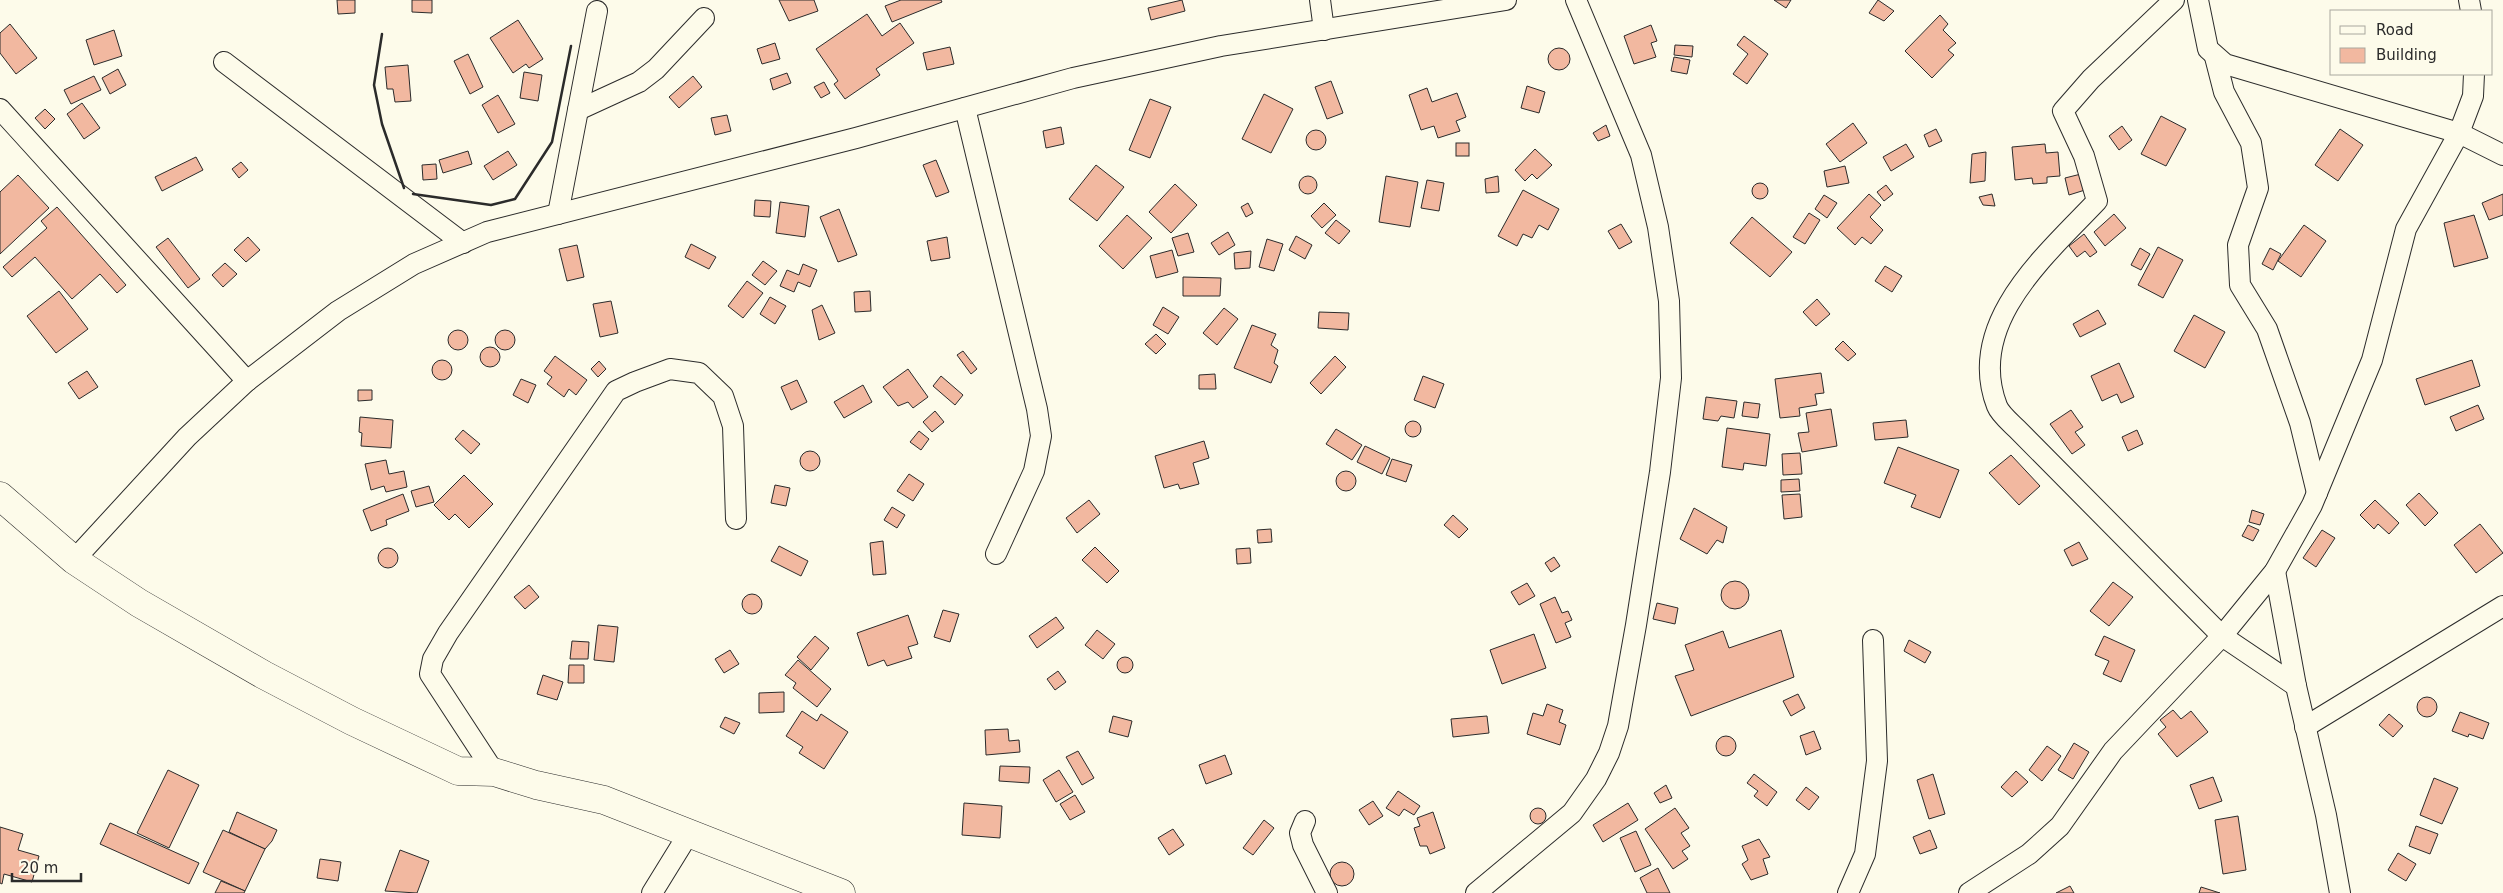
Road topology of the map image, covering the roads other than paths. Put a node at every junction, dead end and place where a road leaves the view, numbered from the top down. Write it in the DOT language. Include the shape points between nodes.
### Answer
graph roads {
  1 [pos="1320,0"];
  2 [pos="1506,0"];
  3 [pos="1576,0"];
  4 [pos="2174,0"];
  5 [pos="2198,0"];
  6 [pos="597,10"];
  7 [pos="704,18"];
  8 [pos="1324,30"];
  9 [pos="2215,57"];
  10 [pos="224,62"];
  11 [pos="2474,75"];
  12 [pos="965,108"];
  13 [pos="0,109"];
  14 [pos="578,110"];
  15 [pos="2459,133"];
  16 [pos="2503,155"];
  17 [pos="558,214"];
  18 [pos="463,243"];
  19 [pos="246,381"];
  20 [pos="2317,493"];
  21 [pos="0,496"];
  22 [pos="736,519"];
  23 [pos="996,554"];
  24 [pos="74,560"];
  25 [pos="2274,571"];
  26 [pos="2503,606"];
  27 [pos="2222,636"];
  28 [pos="1873,640"];
  29 [pos="2296,686"];
  30 [pos="2305,727"];
  31 [pos="494,772"];
  32 [pos="1305,821"];
  33 [pos="689,833"];
  34 [pos="652,893"];
  35 [pos="841,893"];
  36 [pos="1327,893"];
  37 [pos="1476,893"];
  38 [pos="1848,893"];
  39 [pos="1969,893"];
  40 [pos="2340,893"];
  1 -- 8 [label="street"];
  2 -- 8 [label="street"];
  3 -- 37 [label="street" via="1641,155 1658,227 1669,301 1671,378 1636,626 1618,726 1609,753 1572,813"];
  4 -- 27 [label="street" via="2091,79 2063,112 2084,156 2097,201 2012,295 1994,335 1988,367 1997,408"];
  5 -- 9 [label="street" via="2204,38"];
  6 -- 14 [label="street"];
  7 -- 14 [label="street" via="656,69 639,82"];
  8 -- 12 [label="street" via="1221,46 1073,78"];
  9 -- 15 [label="street" via="2225,64"];
  9 -- 20 [label="street" via="2224,92 2251,143 2258,188 2238,245 2240,286 2267,329 2300,423"];
  10 -- 18 [label="street"];
  11 -- 15 [label="street" via="2473,96"];
  12 -- 17 [label="street"];
  12 -- 23 [label="street" via="1041,436 1034,471"];
  13 -- 19 [label="street"];
  14 -- 17 [label="street"];
  15 -- 16 [label="street"];
  15 -- 20 [label="street" via="2406,229 2372,360"];
  17 -- 18 [label="street" via="487,232"];
  18 -- 19 [label="street" via="414,264 338,311"];
  19 -- 24 [label="street" via="187,437"];
  20 -- 25 [label="street"];
  21 -- 24 [label="main road"];
  22 -- 31 [label="street" via="734,426 723,396 699,373 670,370 616,392 433,659 430,674"];
  24 -- 31 [label="main road" via="193,636 352,721 458,771"];
  25 -- 27 [label="street"];
  25 -- 29 [label="street"];
  26 -- 30 [label="street"];
  27 -- 29 [label="street"];
  27 -- 39 [label="street" via="2113,751 2060,826 2029,854"];
  28 -- 38 [label="street" via="1876,761 1865,854"];
  29 -- 30 [label="street"];
  30 -- 40 [label="street"];
  31 -- 33 [label="main road" via="604,800"];
  32 -- 36 [label="street" via="1300,833 1303,845"];
  33 -- 34 [label="street"];
  33 -- 35 [label="main road"];
}
